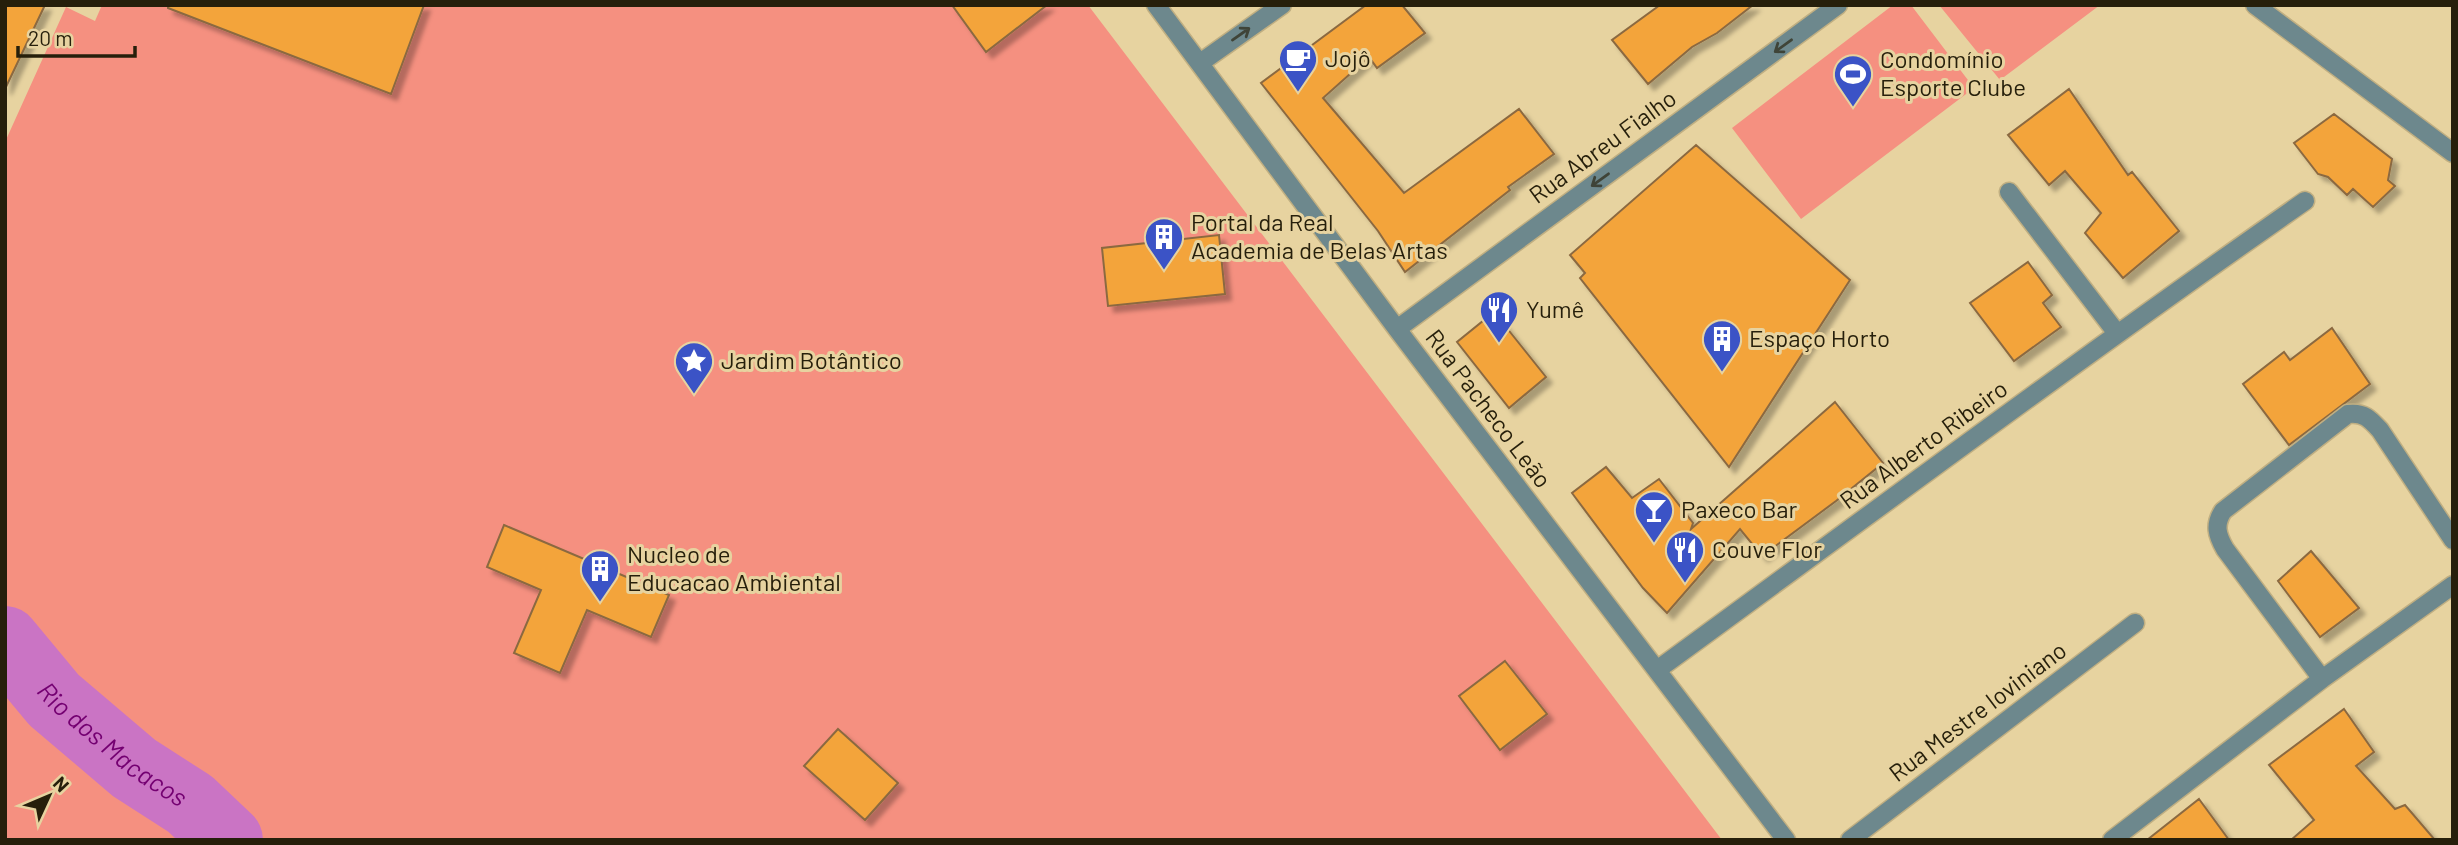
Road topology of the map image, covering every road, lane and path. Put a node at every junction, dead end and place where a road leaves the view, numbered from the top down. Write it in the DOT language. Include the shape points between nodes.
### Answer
graph roads {
  1 [pos="1156,5"];
  2 [pos="1282,5"];
  3 [pos="1838,5"];
  4 [pos="2255,5"];
  5 [pos="1200,63"];
  6 [pos="2453,153"];
  7 [pos="2010,192"];
  8 [pos="2305,201"];
  9 [pos="1397,329"];
  10 [pos="2116,332"];
  11 [pos="2453,540"];
  12 [pos="2453,584"];
  13 [pos="2135,623"];
  14 [pos="1657,670"];
  15 [pos="2322,679"];
  16 [pos="1786,840"];
  17 [pos="1850,840"];
  18 [pos="2112,840"];
  1 -- 5 [label="street, Rua Pacheco Leão"];
  5 -- 2 [label="street, one-way"];
  3 -- 9 [label="street, Rua Abreu Fialho, one-way"];
  4 -- 6 [label="street"];
  5 -- 9 [label="street, Rua Pacheco Leão"];
  7 -- 10 [label="street"];
  8 -- 10 [label="street, Rua Alberto Ribeiro"];
  9 -- 14 [label="street, Rua Pacheco Leão"];
  10 -- 14 [label="street, Rua Alberto Ribeiro"];
  11 -- 15 [label="street" via="2380,430 2358,413 2348,414 2224,511 2217,535 2225,549"];
  12 -- 15 [label="street"];
  13 -- 17 [label="street, Rua Mestre Ioviniano"];
  14 -- 16 [label="street, Rua Pacheco Leão"];
  15 -- 18 [label="street"];
}
